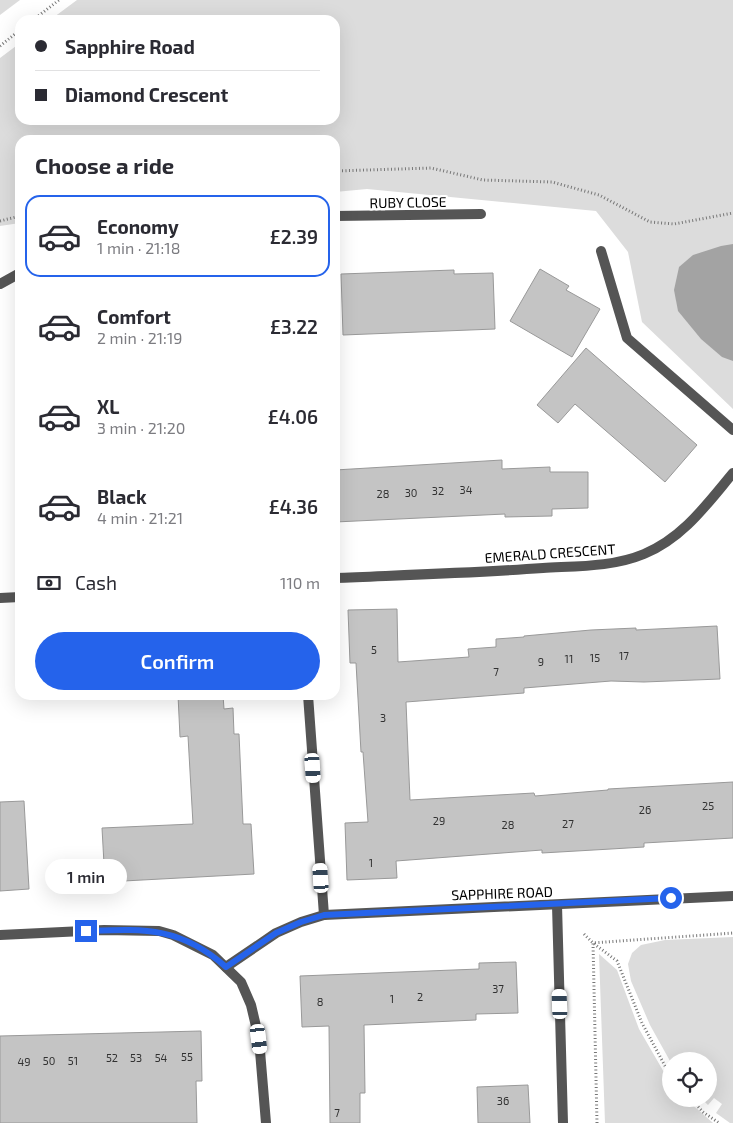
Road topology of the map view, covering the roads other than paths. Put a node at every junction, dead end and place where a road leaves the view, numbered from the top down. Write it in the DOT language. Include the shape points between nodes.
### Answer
graph roads {
  1 [pos="481,214"];
  2 [pos="340,216"];
  3 [pos="601,251"];
  4 [pos="15,276"];
  5 [pos="0,284"];
  6 [pos="733,430"];
  7 [pos="733,473"];
  8 [pos="340,578"];
  9 [pos="15,596"];
  10 [pos="0,598"];
  11 [pos="308,700"];
  12 [pos="733,896"];
  13 [pos="557,905"];
  14 [pos="324,915"];
  15 [pos="0,934"];
  16 [pos="226,967"];
  17 [pos="266,1123"];
  18 [pos="563,1123"];
  1 -- 2 [label="street, RUBY CLOSE"];
  3 -- 6 [label="street" via="627,338"];
  4 -- 5 [label="street"];
  7 -- 8 [label="street, EMERALD CRESCENT" via="695,518 673,538 645,554 615,563"];
  9 -- 10 [label="street"];
  11 -- 14 [label="street"];
  12 -- 13 [label="street, SAPPHIRE ROAD"];
  13 -- 14 [label="street, SAPPHIRE ROAD"];
  13 -- 18 [label="street"];
  14 -- 16 [label="street, SAPPHIRE ROAD" via="276,933"];
  15 -- 16 [label="street" via="159,931 203,949"];
  16 -- 17 [label="street" via="240,982 256,1022"];
}
